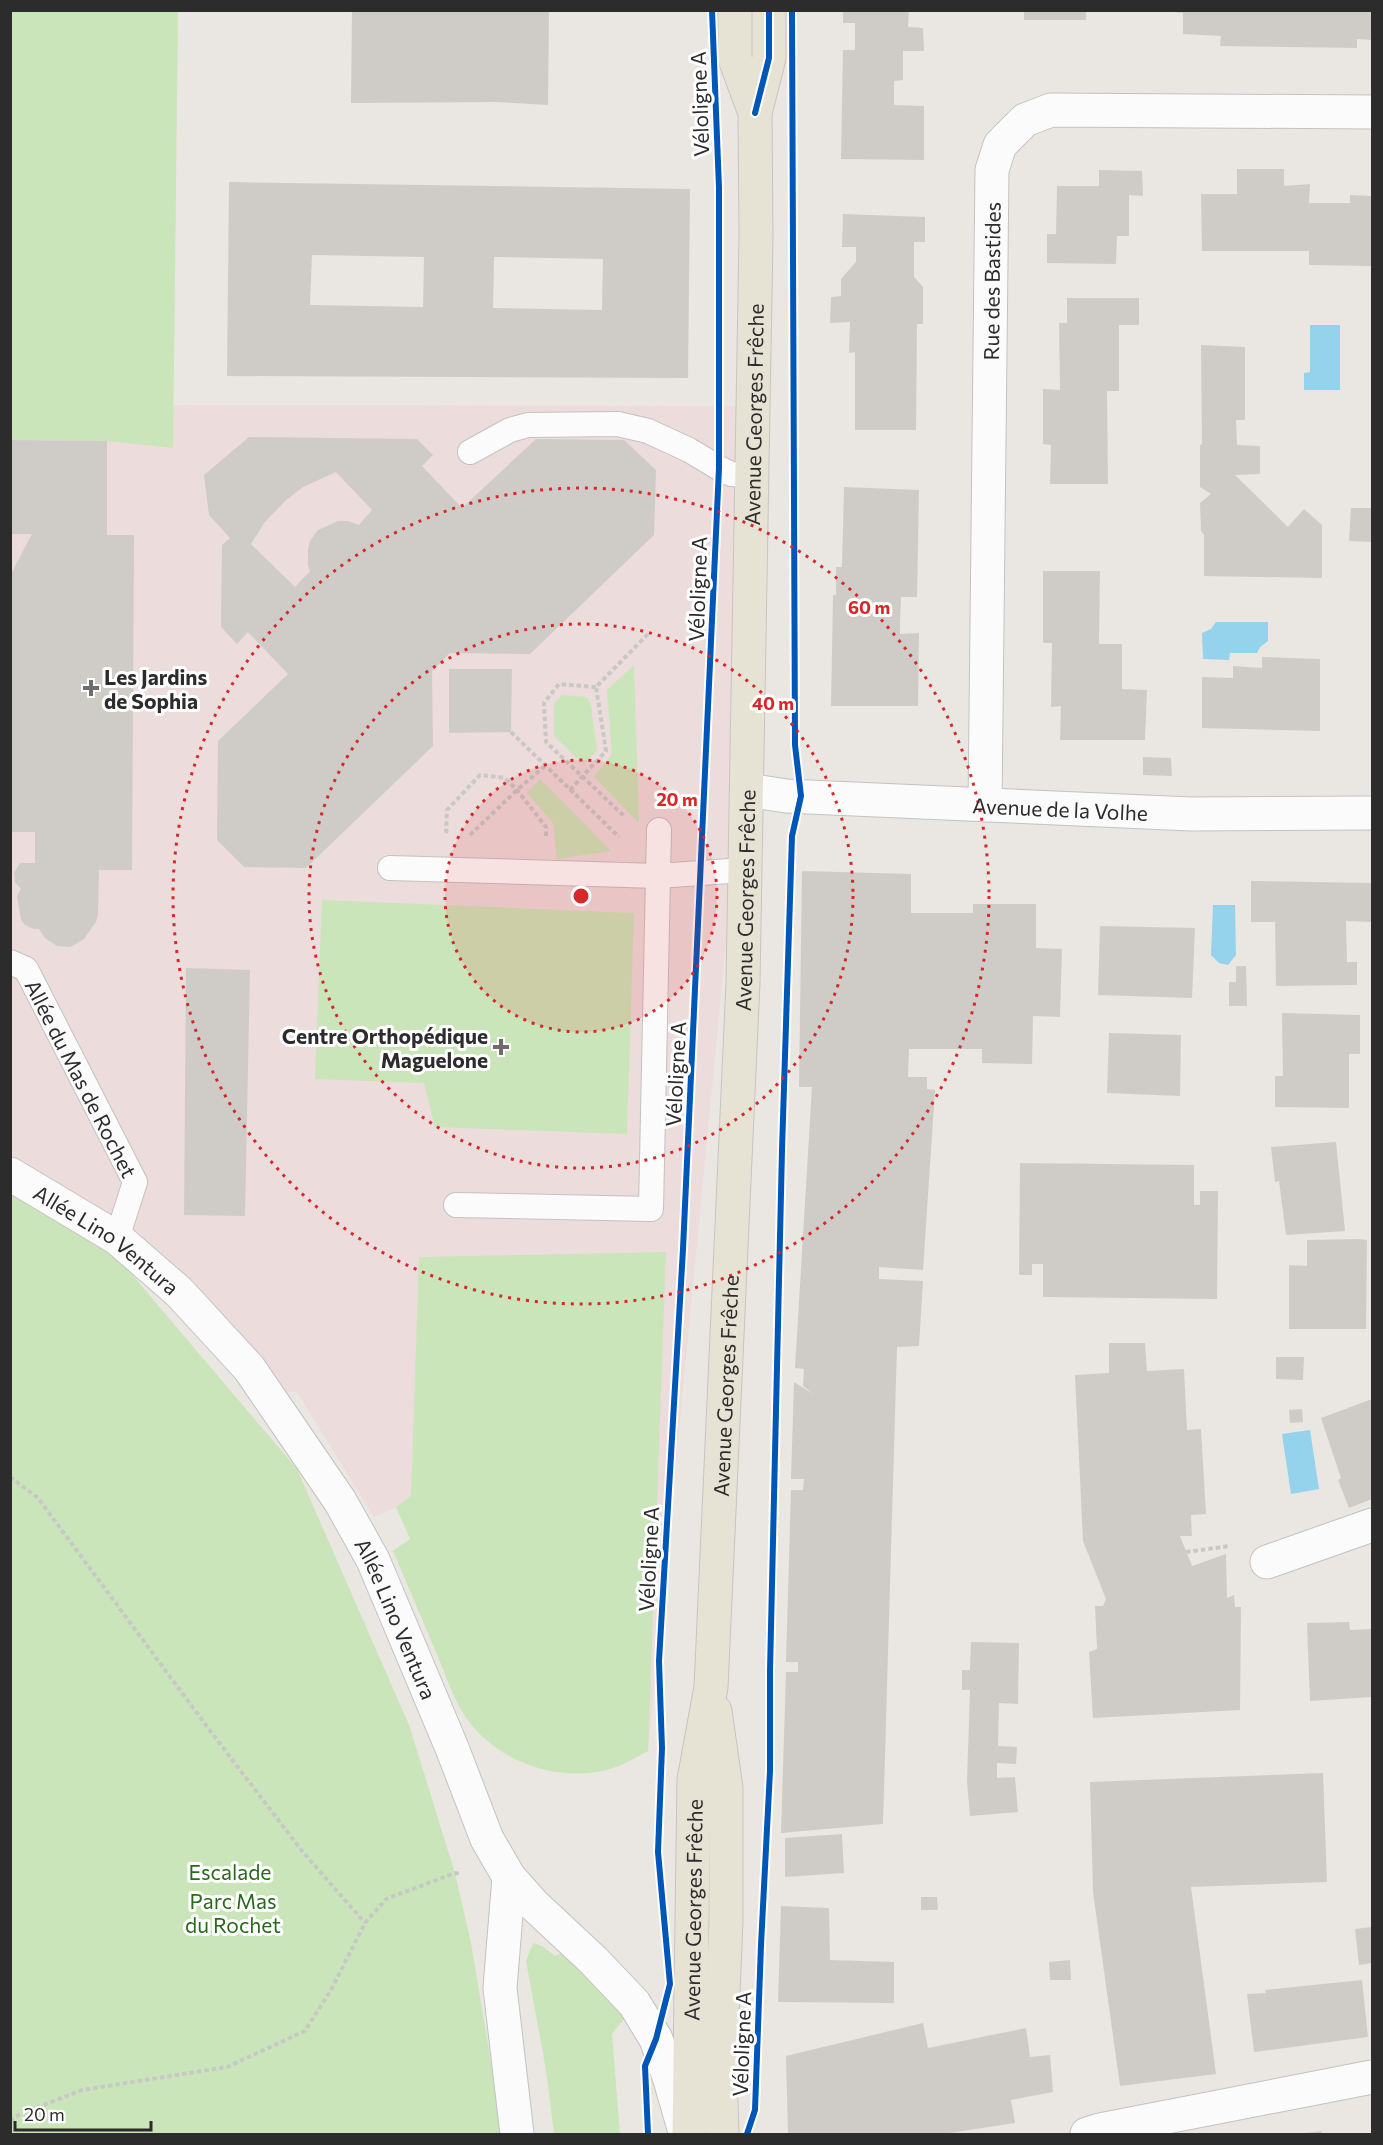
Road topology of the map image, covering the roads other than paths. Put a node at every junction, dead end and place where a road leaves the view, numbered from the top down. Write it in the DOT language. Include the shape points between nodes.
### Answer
graph roads {
  1 [pos="735,10"];
  2 [pos="769,10"];
  3 [pos="1372,112"];
  4 [pos="755,113"];
  5 [pos="471,452"];
  6 [pos="751,476"];
  7 [pos="747,790"];
  8 [pos="985,805"];
  9 [pos="1372,813"];
  10 [pos="659,830"];
  11 [pos="390,868"];
  12 [pos="744,870"];
  13 [pos="658,876"];
  14 [pos="10,962"];
  15 [pos="10,1174"];
  16 [pos="456,1205"];
  17 [pos="117,1238"];
  18 [pos="1372,1525"];
  19 [pos="1267,1562"];
  20 [pos="711,1687"];
  21 [pos="509,1877"];
  22 [pos="1372,2077"];
  23 [pos="518,2134"];
  24 [pos="687,2134"];
  25 [pos="722,2134"];
  26 [pos="1088,2134"];
  1 -- 4 [label="main road, Avenue Georges Frêche" via="735,59"];
  2 -- 4 [label="main road, Avenue Georges Frêche" via="769,58"];
  3 -- 8 [label="street, Rue des Bastides" via="1051,110 1025,120 1000,145 992,170"];
  4 -- 6 [label="main road, Avenue Georges Frêche"];
  5 -- 6 [label="lane" via="510,430 528,425 618,424 648,431 731,474"];
  6 -- 7 [label="main road, Avenue Georges Frêche"];
  7 -- 8 [label="street, Avenue de la Volhe" via="786,796"];
  7 -- 12 [label="main road, Avenue Georges Frêche"];
  8 -- 9 [label="street, Avenue de la Volhe" via="1191,814"];
  10 -- 13 [label="lane"];
  11 -- 13 [label="lane"];
  12 -- 13 [label="lane"];
  12 -- 20 [label="main road, Avenue Georges Frêche" via="743,983"];
  13 -- 16 [label="lane" via="651,1209"];
  14 -- 17 [label="lane, Allée du Mas de Rochet" via="26,969 135,1182"];
  15 -- 17 [label="street, Allée Lino Ventura"];
  17 -- 21 [label="street, Allée Lino Ventura" via="179,1292 249,1368 340,1501 373,1560 487,1839"];
  18 -- 19 [label="street"];
  20 -- 24 [label="main road, Avenue Georges Frêche" via="694,1780"];
  20 -- 25 [label="main road, Avenue Georges Frêche" via="726,1788"];
  21 -- 23 [label="street" via="500,1988"];
  21 -- 24 [label="street, Allée Lino Ventura" via="633,2003 656,2039"];
  22 -- 26 [label="street"];
}
